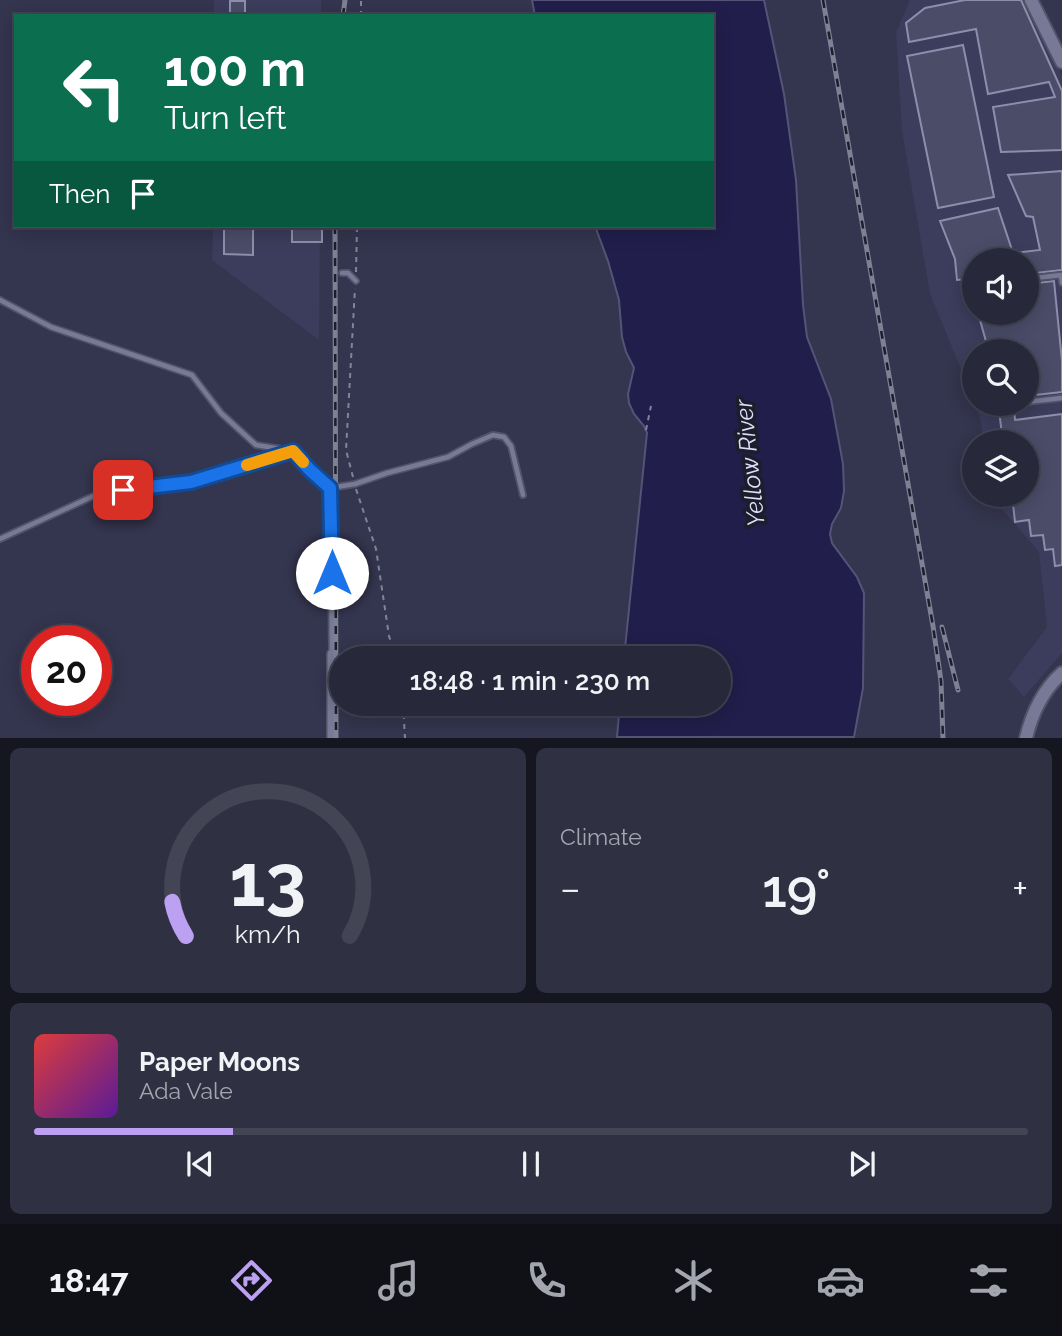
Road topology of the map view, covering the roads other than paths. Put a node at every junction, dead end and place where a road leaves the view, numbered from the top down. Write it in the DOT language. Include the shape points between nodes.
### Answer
graph roads {
  1 [pos="1031,0"];
  2 [pos="1062,62"];
  3 [pos="342,273"];
  4 [pos="1039,278"];
  5 [pos="356,281"];
  6 [pos="1062,283"];
  7 [pos="0,300"];
  8 [pos="1062,398"];
  9 [pos="1039,401"];
  10 [pos="293,451"];
  11 [pos="330,488"];
  12 [pos="523,495"];
  13 [pos="0,539"];
  14 [pos="332,646"];
  15 [pos="1062,673"];
  16 [pos="332,716"];
  17 [pos="332,737"];
  18 [pos="1026,737"];
  1 -- 2 [label="main road"];
  3 -- 5 [label="lane"];
  4 -- 6 [label="lane" via="1061,275"];
  7 -- 10 [label="lane" via="51,327 192,375 221,413 256,445"];
  8 -- 9 [label="lane"];
  10 -- 11 [label="lane"];
  10 -- 13 [label="lane" via="191,482 100,493"];
  11 -- 12 [label="lane" via="448,457 493,435 504,437 511,446"];
  11 -- 14 [label="lane"];
  15 -- 18 [label="main road" via="1051,682 1031,717"];
  16 -- 17 [label="street"];
}
